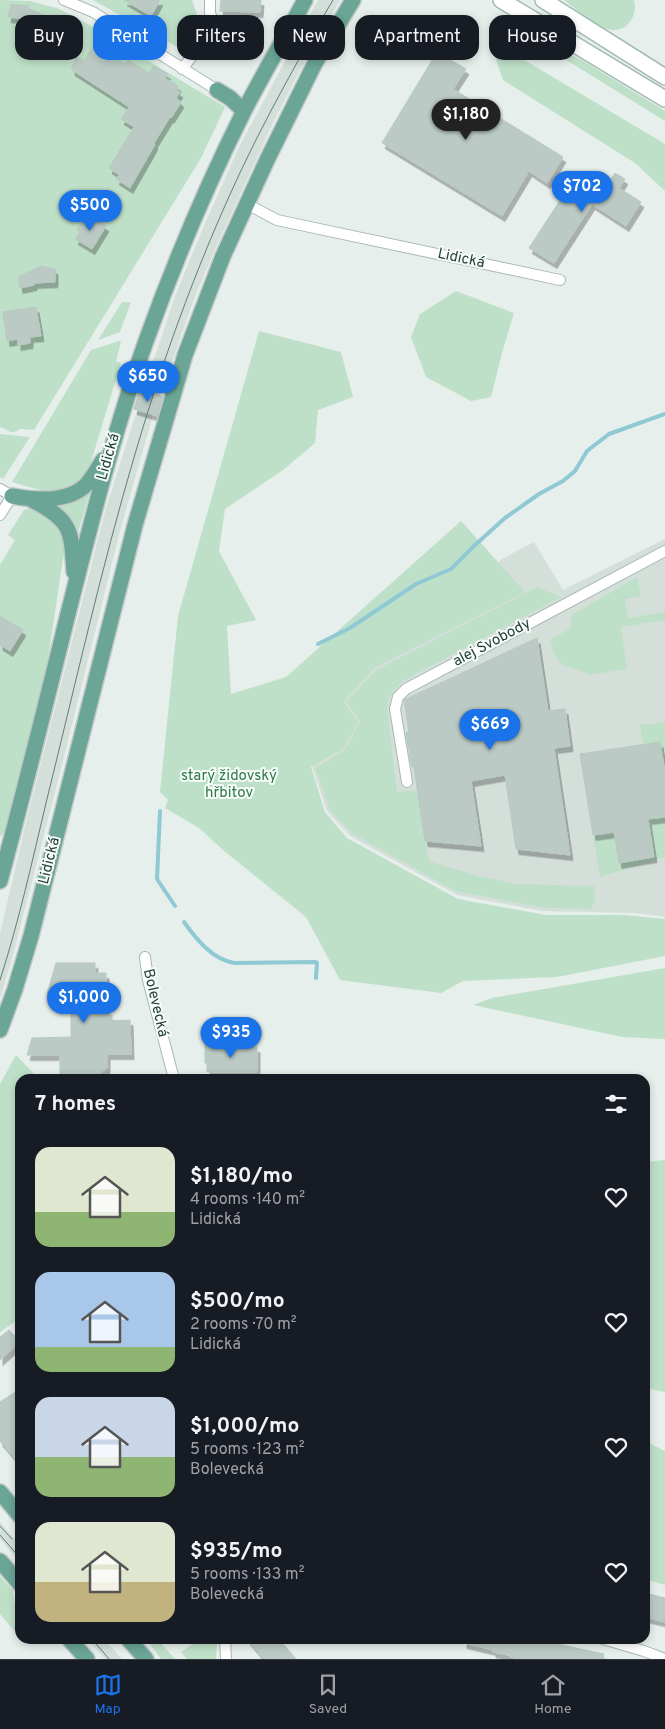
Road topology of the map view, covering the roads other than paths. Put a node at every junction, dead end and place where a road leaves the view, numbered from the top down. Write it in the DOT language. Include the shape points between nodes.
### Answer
graph roads {
  1 [pos="64,0"];
  2 [pos="210,0"];
  3 [pos="305,0"];
  4 [pos="353,0"];
  5 [pos="501,0"];
  6 [pos="543,0"];
  7 [pos="622,51"];
  8 [pos="612,67"];
  9 [pos="182,69"];
  10 [pos="665,77"];
  11 [pos="217,90"];
  12 [pos="665,99"];
  13 [pos="244,111"];
  14 [pos="247,204"];
  15 [pos="560,280"];
  16 [pos="112,444"];
  17 [pos="6,492"];
  18 [pos="30,499"];
  19 [pos="0,516"];
  20 [pos="665,551"];
  21 [pos="75,586"];
  22 [pos="406,782"];
  23 [pos="0,881"];
  24 [pos="146,957"];
  25 [pos="0,1030"];
  26 [pos="173,1074"];
  27 [pos="0,1492"];
  28 [pos="15,1510"];
  29 [pos="0,1561"];
  30 [pos="15,1578"];
  31 [pos="74,1644"];
  32 [pos="132,1644"];
  33 [pos="226,1644"];
  34 [pos="621,1644"];
  35 [pos="87,1659"];
  36 [pos="146,1659"];
  37 [pos="226,1659"];
  38 [pos="665,1659"];
  1 -- 9 [label="street" via="93,12"];
  2 -- 9 [label="street" via="215,27"];
  3 -- 13 [label="main road, Lidická"];
  4 -- 14 [label="main road, Lidická" via="315,63"];
  5 -- 8 [label="street"];
  6 -- 7 [label="street"];
  7 -- 8 [label="street"];
  7 -- 10 [label="street"];
  8 -- 12 [label="street"];
  9 -- 11 [label="street"];
  11 -- 13 [label="main road"];
  13 -- 16 [label="main road, Lidická" via="164,293"];
  14 -- 15 [label="street, Lidická" via="277,220"];
  14 -- 25 [label="main road, Lidická" via="203,305 153,458 33,930"];
  16 -- 18 [label="main road" via="93,477 77,492"];
  16 -- 21 [label="main road, Lidická"];
  17 -- 18 [label="main road"];
  17 -- 19 [label="street"];
  18 -- 21 [label="main road" via="52,510 70,532"];
  20 -- 22 [label="street, alej Svobody" via="406,688 398,697 395,709"];
  21 -- 23 [label="main road, Lidická"];
  24 -- 26 [label="street, Bolevecká" via="148,980"];
  27 -- 28 [label="main road"];
  29 -- 30 [label="main road"];
  31 -- 35 [label="main road"];
  32 -- 36 [label="main road"];
  33 -- 37 [label="street"];
  34 -- 38 [label="street"];
}
